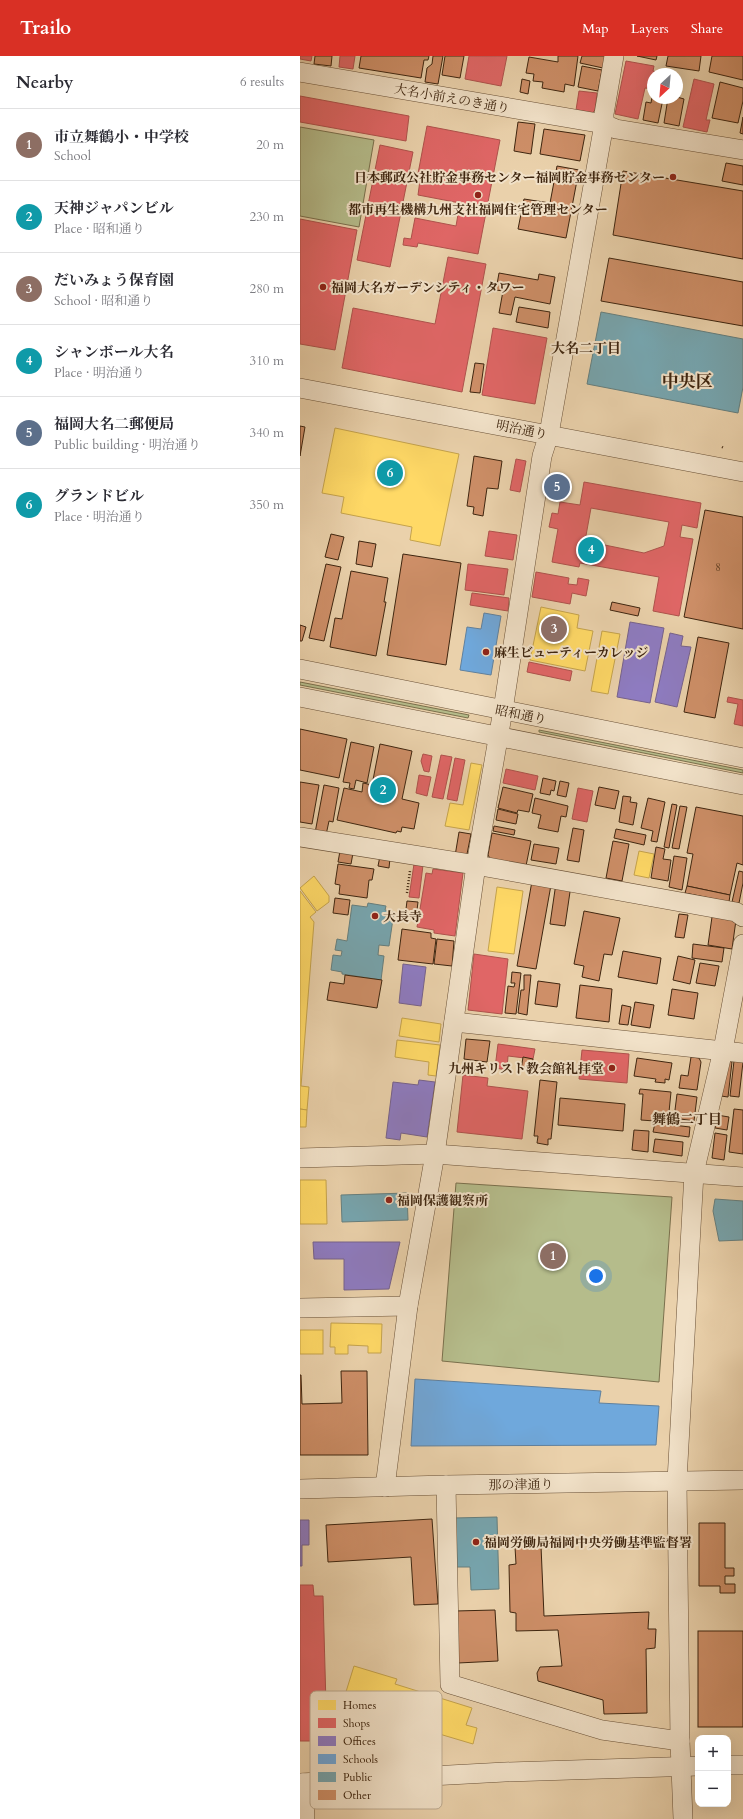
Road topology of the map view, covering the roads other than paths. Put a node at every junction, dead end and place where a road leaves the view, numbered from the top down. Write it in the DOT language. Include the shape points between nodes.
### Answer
graph roads {
  1 [pos="614,56"];
  2 [pos="300,72"];
  3 [pos="604,124"];
  4 [pos="743,150"];
  5 [pos="300,388"];
  6 [pos="550,434"];
  7 [pos="743,472"];
  8 [pos="300,669"];
  9 [pos="300,697"];
  10 [pos="504,710"];
  11 [pos="499,736"];
  12 [pos="743,758"];
  13 [pos="743,785"];
  14 [pos="300,837"];
  15 [pos="476,865"];
  16 [pos="743,917"];
  17 [pos="743,944"];
  18 [pos="454,1022"];
  19 [pos="723,1050"];
  20 [pos="743,1053"];
  21 [pos="435,1154"];
  22 [pos="300,1158"];
  23 [pos="694,1173"];
  24 [pos="743,1177"];
  25 [pos="408,1306"];
  26 [pos="300,1308"];
  27 [pos="743,1480"];
  28 [pos="677,1482"];
  29 [pos="446,1485"];
  30 [pos="385,1487"];
  31 [pos="300,1489"];
  32 [pos="680,1741"];
  33 [pos="731,1765"];
  34 [pos="743,1765"];
  35 [pos="690,1766"];
  36 [pos="442,1775"];
  37 [pos="301,1783"];
  38 [pos="305,1819"];
  39 [pos="683,1819"];
  1 -- 3 [label="street"];
  2 -- 3 [label="street, 大名小前えのき通り"];
  3 -- 4 [label="street, 大名小前えのき通り" via="616,129"];
  3 -- 6 [label="street"];
  5 -- 6 [label="street, 明治通り"];
  6 -- 7 [label="street, 明治通り"];
  6 -- 10 [label="street" via="542,456"];
  8 -- 10 [label="street, 昭和通り"];
  9 -- 11 [label="street, 昭和通り"];
  10 -- 11 [label="street"];
  10 -- 12 [label="street, 昭和通り"];
  11 -- 13 [label="street, 昭和通り"];
  11 -- 15 [label="street"];
  14 -- 15 [label="street"];
  15 -- 16 [label="street" via="736,912"];
  15 -- 18 [label="street"];
  17 -- 19 [label="street"];
  18 -- 19 [label="street"];
  18 -- 21 [label="street"];
  19 -- 20 [label="street"];
  19 -- 23 [label="street"];
  21 -- 22 [label="street"];
  21 -- 23 [label="street"];
  21 -- 25 [label="street"];
  23 -- 24 [label="street"];
  23 -- 28 [label="street"];
  25 -- 26 [label="street"];
  25 -- 30 [label="street"];
  27 -- 28 [label="street, 那の津通り"];
  28 -- 29 [label="street, 那の津通り"];
  28 -- 32 [label="street"];
  29 -- 30 [label="street, 那の津通り"];
  29 -- 32 [label="street" via="450,1684 602,1730"];
  30 -- 31 [label="street, 那の津通り"];
  32 -- 35 [label="street"];
  33 -- 34 [label="street"];
  35 -- 36 [label="street"];
  35 -- 39 [label="street"];
  37 -- 38 [label="street"];
}
